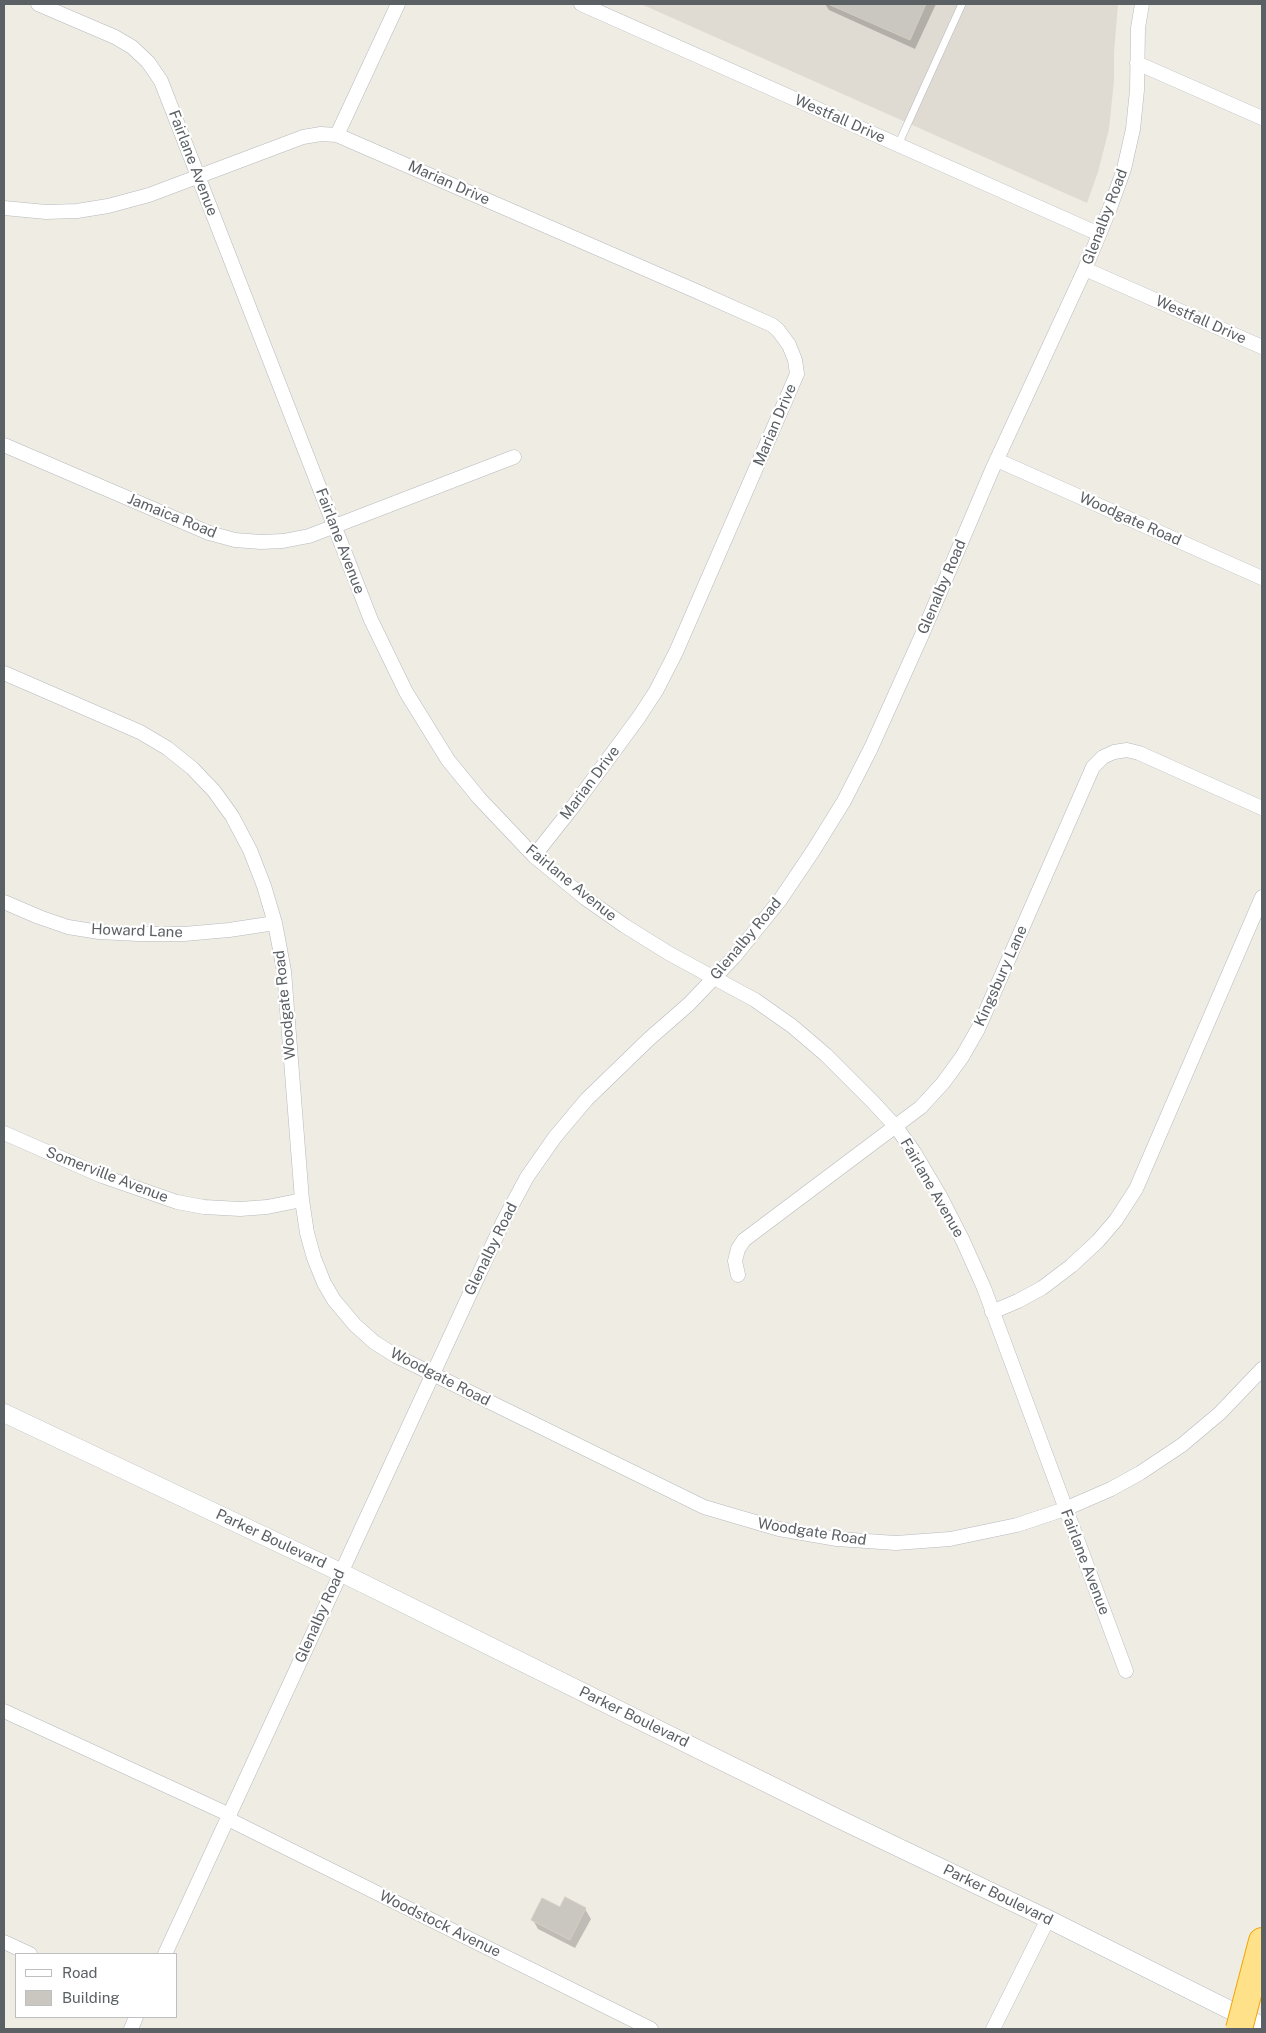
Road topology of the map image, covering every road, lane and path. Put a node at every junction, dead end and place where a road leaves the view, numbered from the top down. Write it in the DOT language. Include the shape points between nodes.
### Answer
graph roads {
  1 [pos="38,4"];
  2 [pos="398,4"];
  3 [pos="581,4"];
  4 [pos="962,4"];
  5 [pos="1142,4"];
  6 [pos="1137,63"];
  7 [pos="1262,118"];
  8 [pos="338,135"];
  9 [pos="898,145"];
  10 [pos="197,176"];
  11 [pos="4,208"];
  12 [pos="1099,234"];
  13 [pos="1085,269"];
  14 [pos="1262,347"];
  15 [pos="4,445"];
  16 [pos="514,457"];
  17 [pos="997,460"];
  18 [pos="334,526"];
  19 [pos="1262,578"];
  20 [pos="4,673"];
  21 [pos="1262,808"];
  22 [pos="534,856"];
  23 [pos="1262,897"];
  24 [pos="4,902"];
  25 [pos="275,923"];
  26 [pos="716,978"];
  27 [pos="896,1127"];
  28 [pos="4,1133"];
  29 [pos="302,1200"];
  30 [pos="738,1275"];
  31 [pos="992,1312"];
  32 [pos="1262,1368"];
  33 [pos="432,1374"];
  34 [pos="4,1413"];
  35 [pos="1065,1509"];
  36 [pos="340,1572"];
  37 [pos="1126,1671"];
  38 [pos="4,1711"];
  39 [pos="229,1817"];
  40 [pos="1048,1919"];
  41 [pos="4,1942"];
  42 [pos="1259,1952"];
  43 [pos="28,1953"];
  44 [pos="165,1953"];
  45 [pos="1262,2026"];
  46 [pos="651,2029"];
  47 [pos="993,2029"];
  48 [pos="1238,2029"];
  1 -- 10 [label="street, Fairlane Avenue" via="115,37 148,62 161,81"];
  2 -- 8 [label="street"];
  3 -- 9 [label="street, Westfall Drive"];
  4 -- 9 [label="lane"];
  5 -- 6 [label="street, Glenalby Road"];
  6 -- 7 [label="street"];
  6 -- 12 [label="street, Glenalby Road" via="1137,90 1128,153"];
  8 -- 10 [label="street" via="303,137"];
  8 -- 22 [label="street, Marian Drive" via="772,325 789,345 795,360 797,374 792,389 668,668 639,717"];
  9 -- 12 [label="street, Westfall Drive"];
  10 -- 11 [label="street" via="149,195 108,206 46,212"];
  10 -- 18 [label="street, Fairlane Avenue"];
  12 -- 13 [label="street, Glenalby Road"];
  13 -- 14 [label="street, Westfall Drive"];
  13 -- 17 [label="street, Glenalby Road"];
  15 -- 18 [label="street, Jamaica Road" via="209,533 235,540 283,541 309,536"];
  16 -- 18 [label="street, Jamaica Road"];
  17 -- 19 [label="street, Woodgate Road"];
  17 -- 26 [label="street, Glenalby Road" via="921,637 844,801 780,900"];
  18 -- 22 [label="street, Fairlane Avenue" via="383,647 438,747 479,798"];
  20 -- 25 [label="street, Woodgate Road" via="140,732 192,768 232,816 250,850"];
  21 -- 27 [label="street, Kingsbury Lane" via="1139,753 1128,750 1103,757 1093,767 978,1029 943,1083"];
  22 -- 26 [label="street, Fairlane Avenue" via="625,926"];
  23 -- 31 [label="street" via="1136,1189 1116,1220 1071,1266 1042,1288"];
  24 -- 25 [label="street, Howard Lane" via="68,927 99,932 184,934"];
  25 -- 29 [label="street, Woodgate Road" via="284,971"];
  26 -- 27 [label="street, Fairlane Avenue" via="755,1000 826,1054"];
  26 -- 33 [label="street, Glenalby Road" via="587,1099 555,1137 527,1177 504,1220"];
  27 -- 30 [label="street, Kingsbury Lane" via="744,1240 735,1261"];
  27 -- 31 [label="street, Fairlane Avenue" via="940,1196 963,1241"];
  28 -- 29 [label="street, Somerville Avenue" via="102,1176 177,1202 240,1209"];
  29 -- 33 [label="street, Woodgate Road" via="306,1232 314,1258 334,1300 374,1342"];
  31 -- 35 [label="street, Fairlane Avenue"];
  32 -- 35 [label="street, Woodgate Road" via="1220,1413 1182,1445 1111,1489"];
  33 -- 35 [label="street, Woodgate Road" via="704,1507 779,1529 837,1539 916,1542 984,1533"];
  33 -- 36 [label="street, Glenalby Road"];
  34 -- 36 [label="street, Parker Boulevard"];
  35 -- 37 [label="street, Fairlane Avenue"];
  36 -- 39 [label="street, Glenalby Road"];
  36 -- 40 [label="street, Parker Boulevard"];
  38 -- 39 [label="street, Woodstock Avenue"];
  39 -- 44 [label="street, Glenalby Road"];
  39 -- 46 [label="street, Woodstock Avenue"];
  40 -- 45 [label="street, Parker Boulevard"];
  40 -- 47 [label="street"];
  41 -- 43 [label="street"];
  42 -- 48 [label="highway, bridge"];
}
